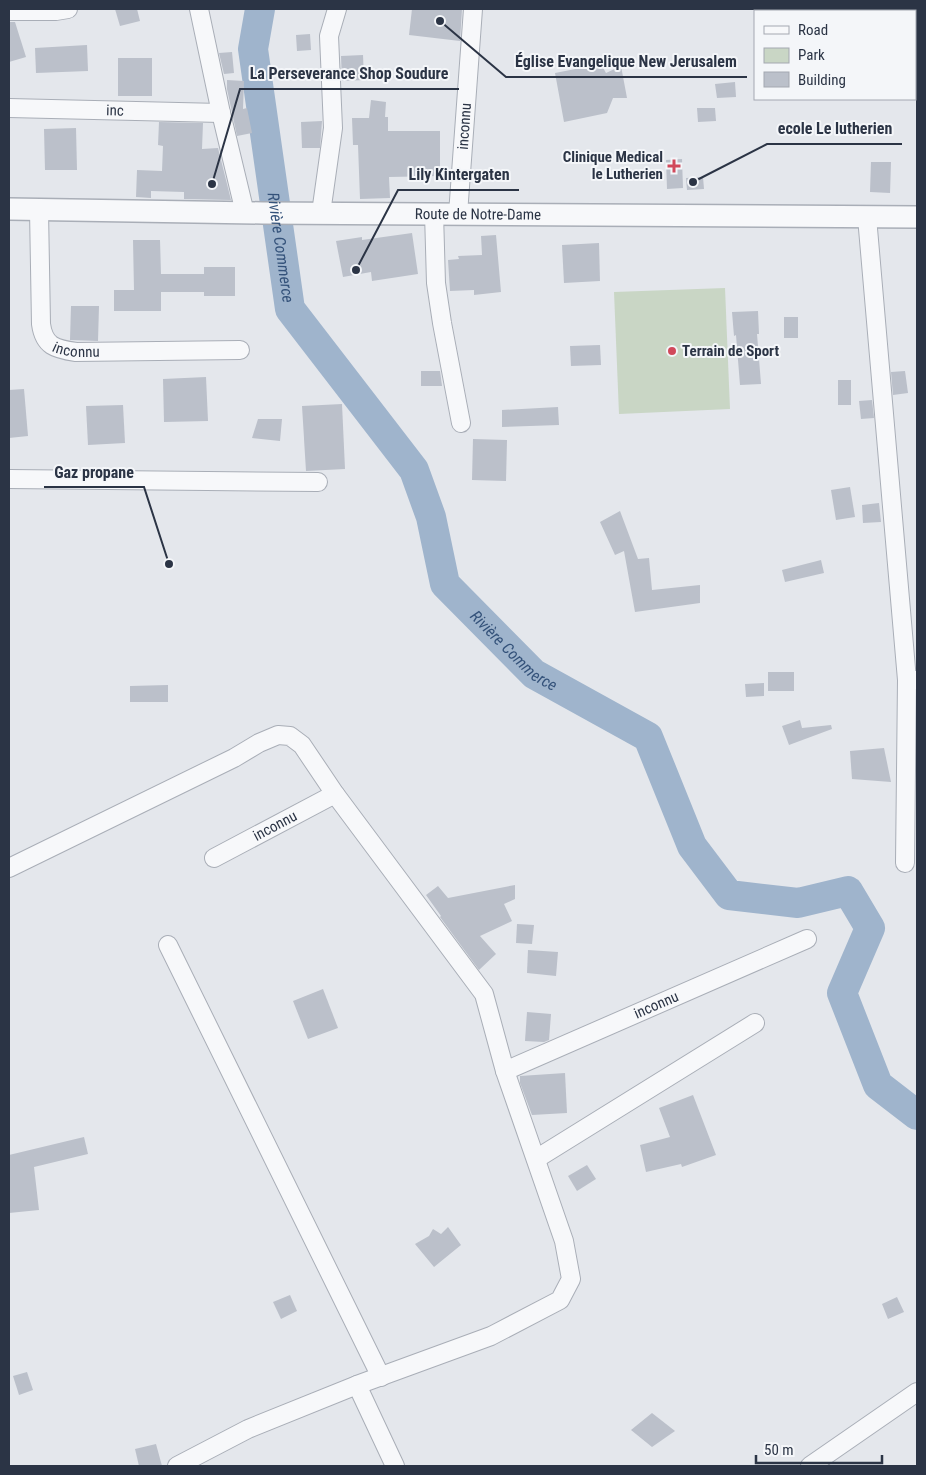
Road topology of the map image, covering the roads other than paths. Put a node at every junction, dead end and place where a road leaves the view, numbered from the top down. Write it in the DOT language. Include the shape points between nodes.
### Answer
graph roads {
  1 [pos="68,9"];
  2 [pos="199,9"];
  3 [pos="337,9"];
  4 [pos="473,9"];
  5 [pos="9,11"];
  6 [pos="9,108"];
  7 [pos="221,113"];
  8 [pos="9,209"];
  9 [pos="39,210"];
  10 [pos="254,213"];
  11 [pos="313,213"];
  12 [pos="434,213"];
  13 [pos="458,214"];
  14 [pos="867,217"];
  15 [pos="917,217"];
  16 [pos="240,350"];
  17 [pos="461,422"];
  18 [pos="9,479"];
  19 [pos="318,482"];
  20 [pos="912,680"];
  21 [pos="335,794"];
  22 [pos="214,858"];
  23 [pos="905,863"];
  24 [pos="9,868"];
  25 [pos="808,939"];
  26 [pos="168,944"];
  27 [pos="755,1023"];
  28 [pos="505,1071"];
  29 [pos="536,1159"];
  30 [pos="381,1376"];
  31 [pos="357,1385"];
  32 [pos="917,1392"];
  33 [pos="177,1466"];
  34 [pos="395,1466"];
  35 [pos="810,1466"];
  1 -- 5 [label="street"];
  2 -- 7 [label="street"];
  3 -- 11 [label="street" via="329,36 333,128"];
  4 -- 13 [label="street, inconnu"];
  6 -- 7 [label="street, inc"];
  7 -- 10 [label="street"];
  8 -- 9 [label="street, Route de Notre-Dame"];
  9 -- 10 [label="street, Route de Notre-Dame"];
  9 -- 16 [label="street, inconnu" via="41,324 43,336 49,343 76,352"];
  10 -- 11 [label="street, Route de Notre-Dame"];
  11 -- 12 [label="street, Route de Notre-Dame"];
  12 -- 13 [label="street, Route de Notre-Dame"];
  12 -- 17 [label="street" via="437,291"];
  13 -- 14 [label="street, Route de Notre-Dame"];
  14 -- 15 [label="street, Route de Notre-Dame"];
  14 -- 20 [label="street"];
  18 -- 19 [label="street"];
  20 -- 23 [label="street"];
  21 -- 22 [label="street, inconnu"];
  21 -- 24 [label="street" via="302,745 290,736 278,734"];
  21 -- 28 [label="street" via="484,994"];
  25 -- 28 [label="street, inconnu"];
  26 -- 30 [label="street"];
  27 -- 29 [label="street"];
  28 -- 29 [label="street"];
  29 -- 30 [label="street" via="564,1241 571,1279 560,1300 491,1336"];
  30 -- 31 [label="street"];
  31 -- 33 [label="street" via="248,1429"];
  31 -- 34 [label="street"];
  32 -- 35 [label="street"];
}
